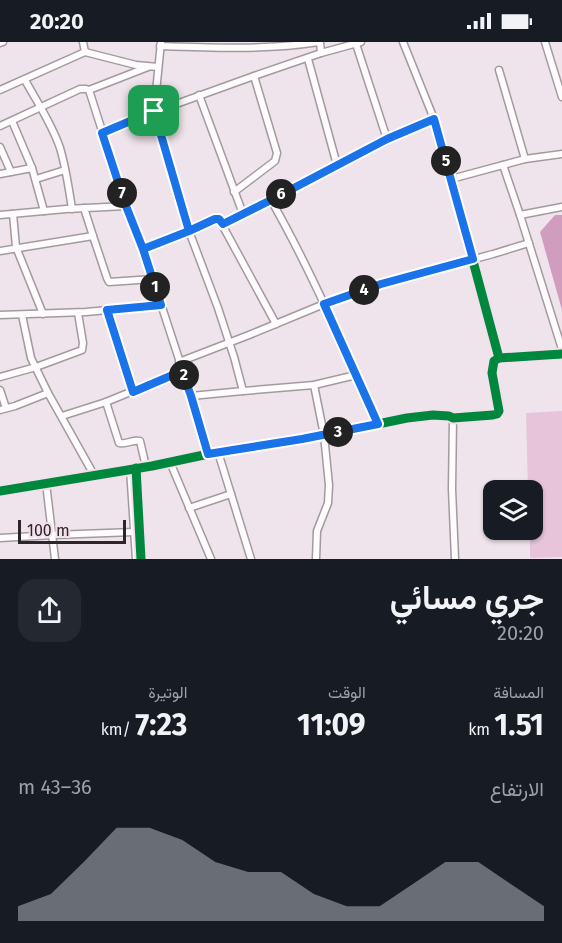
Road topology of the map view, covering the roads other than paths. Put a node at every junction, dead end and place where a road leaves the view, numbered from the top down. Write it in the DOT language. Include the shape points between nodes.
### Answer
graph roads {
  1 [pos="83,42"];
  2 [pos="320,42"];
  3 [pos="403,42"];
  4 [pos="545,42"];
  5 [pos="358,43"];
  6 [pos="160,44"];
  7 [pos="85,52"];
  8 [pos="321,54"];
  9 [pos="308,59"];
  10 [pos="148,66"];
  11 [pos="158,67"];
  12 [pos="499,70"];
  13 [pos="254,76"];
  14 [pos="25,80"];
  15 [pos="0,90"];
  16 [pos="89,90"];
  17 [pos="199,95"];
  18 [pos="562,97"];
  19 [pos="40,107"];
  20 [pos="154,111"];
  21 [pos="434,119"];
  22 [pos="12,121"];
  23 [pos="0,126"];
  24 [pos="102,133"];
  25 [pos="387,139"];
  26 [pos="0,147"];
  27 [pos="562,154"];
  28 [pos="525,159"];
  29 [pos="337,165"];
  30 [pos="503,165"];
  31 [pos="32,168"];
  32 [pos="65,171"];
  33 [pos="10,172"];
  34 [pos="0,174"];
  35 [pos="36,179"];
  36 [pos="452,179"];
  37 [pos="234,192"];
  38 [pos="271,200"];
  39 [pos="126,206"];
  40 [pos="562,207"];
  41 [pos="84,208"];
  42 [pos="72,209"];
  43 [pos="44,211"];
  44 [pos="12,214"];
  45 [pos="243,214"];
  46 [pos="0,215"];
  47 [pos="520,215"];
  48 [pos="223,224"];
  49 [pos="189,231"];
  50 [pos="93,236"];
  51 [pos="529,243"];
  52 [pos="16,248"];
  53 [pos="143,249"];
  54 [pos="0,251"];
  55 [pos="473,259"];
  56 [pos="153,279"];
  57 [pos="324,304"];
  58 [pos="161,305"];
  59 [pos="107,310"];
  60 [pos="78,313"];
  61 [pos="43,314"];
  62 [pos="0,315"];
  63 [pos="22,315"];
  64 [pos="276,324"];
  65 [pos="230,343"];
  66 [pos="562,349"];
  67 [pos="562,354"];
  68 [pos="499,358"];
  69 [pos="179,362"];
  70 [pos="36,367"];
  71 [pos="182,371"];
  72 [pos="356,375"];
  73 [pos="0,377"];
  74 [pos="314,385"];
  75 [pos="0,390"];
  76 [pos="243,391"];
  77 [pos="133,392"];
  78 [pos="48,393"];
  79 [pos="191,396"];
  80 [pos="106,402"];
  81 [pos="3,409"];
  82 [pos="62,416"];
  83 [pos="453,418"];
  84 [pos="378,424"];
  85 [pos="324,435"];
  86 [pos="218,452"];
  87 [pos="208,454"];
  88 [pos="170,462"];
  89 [pos="146,467"];
  90 [pos="130,469"];
  91 [pos="94,475"];
  92 [pos="46,483"];
  93 [pos="0,491"];
  94 [pos="231,494"];
  95 [pos="189,508"];
  96 [pos="134,532"];
  97 [pos="53,535"];
  98 [pos="0,538"];
  99 [pos="55,559"];
  100 [pos="136,559"];
  101 [pos="211,559"];
  102 [pos="251,559"];
  103 [pos="316,559"];
  104 [pos="455,559"];
  1 -- 7 [label="street"];
  2 -- 6 [label="street" via="236,49"];
  2 -- 8 [label="street"];
  3 -- 21 [label="street"];
  4 -- 18 [label="street"];
  5 -- 8 [label="street"];
  5 -- 25 [label="street"];
  6 -- 11 [label="street"];
  7 -- 10 [label="street"];
  7 -- 14 [label="street"];
  8 -- 9 [label="street"];
  9 -- 13 [label="street"];
  9 -- 29 [label="street"];
  10 -- 11 [label="street"];
  10 -- 16 [label="street"];
  11 -- 20 [label="street"];
  12 -- 28 [label="street"];
  13 -- 17 [label="street"];
  13 -- 37 [label="street" via="278,153 275,161"];
  14 -- 15 [label="street"];
  14 -- 19 [label="street"];
  16 -- 19 [label="street" via="80,89"];
  16 -- 24 [label="street"];
  17 -- 20 [label="street"];
  17 -- 37 [label="street"];
  19 -- 22 [label="street"];
  19 -- 32 [label="street" via="59,147"];
  20 -- 24 [label="street"];
  20 -- 49 [label="street"];
  21 -- 25 [label="street"];
  21 -- 36 [label="street"];
  22 -- 23 [label="street"];
  22 -- 31 [label="street"];
  24 -- 39 [label="street"];
  25 -- 29 [label="street"];
  26 -- 33 [label="street"];
  27 -- 28 [label="street"];
  28 -- 30 [label="street"];
  29 -- 38 [label="street"];
  30 -- 36 [label="street"];
  30 -- 47 [label="street"];
  31 -- 33 [label="street"];
  31 -- 35 [label="street"];
  32 -- 35 [label="street"];
  32 -- 42 [label="street"];
  33 -- 34 [label="street"];
  35 -- 43 [label="street"];
  36 -- 55 [label="street"];
  37 -- 45 [label="street"];
  38 -- 45 [label="street"];
  38 -- 57 [label="street"];
  39 -- 41 [label="street"];
  39 -- 53 [label="street"];
  40 -- 47 [label="street"];
  41 -- 42 [label="street"];
  41 -- 50 [label="street"];
  42 -- 43 [label="street"];
  43 -- 44 [label="street"];
  44 -- 46 [label="street"];
  44 -- 52 [label="street"];
  45 -- 48 [label="street"];
  47 -- 51 [label="street"];
  48 -- 49 [label="street" via="215,219"];
  48 -- 64 [label="street"];
  49 -- 53 [label="street"];
  49 -- 65 [label="street"];
  50 -- 52 [label="street"];
  50 -- 56 [label="street" via="109,282"];
  51 -- 55 [label="street"];
  51 -- 66 [label="street"];
  52 -- 54 [label="street"];
  52 -- 61 [label="street"];
  53 -- 56 [label="street"];
  55 -- 57 [label="street"];
  55 -- 68 [label="street"];
  56 -- 58 [label="street"];
  57 -- 64 [label="street"];
  57 -- 72 [label="street"];
  58 -- 59 [label="street"];
  58 -- 69 [label="street"];
  59 -- 60 [label="street"];
  59 -- 77 [label="street"];
  60 -- 61 [label="street"];
  60 -- 70 [label="street" via="82,350"];
  61 -- 63 [label="street"];
  62 -- 63 [label="street"];
  63 -- 70 [label="street"];
  64 -- 65 [label="street"];
  65 -- 69 [label="street"];
  65 -- 76 [label="street"];
  67 -- 68 [label="street"];
  68 -- 83 [label="street" via="494,360 492,373 497,414"];
  69 -- 71 [label="street"];
  70 -- 73 [label="street"];
  70 -- 78 [label="street"];
  71 -- 77 [label="street"];
  71 -- 79 [label="street"];
  72 -- 74 [label="street"];
  72 -- 84 [label="street"];
  74 -- 76 [label="street"];
  74 -- 85 [label="street"];
  75 -- 81 [label="street"];
  76 -- 79 [label="street"];
  77 -- 80 [label="street"];
  78 -- 81 [label="street"];
  78 -- 82 [label="street"];
  79 -- 87 [label="street"];
  80 -- 82 [label="street"];
  80 -- 89 [label="street" via="119,443 140,441"];
  82 -- 91 [label="street"];
  83 -- 84 [label="street" via="433,415"];
  83 -- 104 [label="street"];
  84 -- 85 [label="street"];
  85 -- 86 [label="street"];
  85 -- 103 [label="street" via="328,503 317,531"];
  86 -- 87 [label="street"];
  86 -- 94 [label="street"];
  87 -- 88 [label="street"];
  88 -- 89 [label="street"];
  88 -- 95 [label="street"];
  89 -- 90 [label="street"];
  90 -- 91 [label="street"];
  90 -- 96 [label="street"];
  91 -- 92 [label="street"];
  92 -- 93 [label="street"];
  92 -- 97 [label="street"];
  94 -- 95 [label="street"];
  94 -- 102 [label="street"];
  95 -- 101 [label="street"];
  96 -- 97 [label="street"];
  96 -- 100 [label="street"];
  97 -- 98 [label="street"];
  97 -- 99 [label="street"];
}
